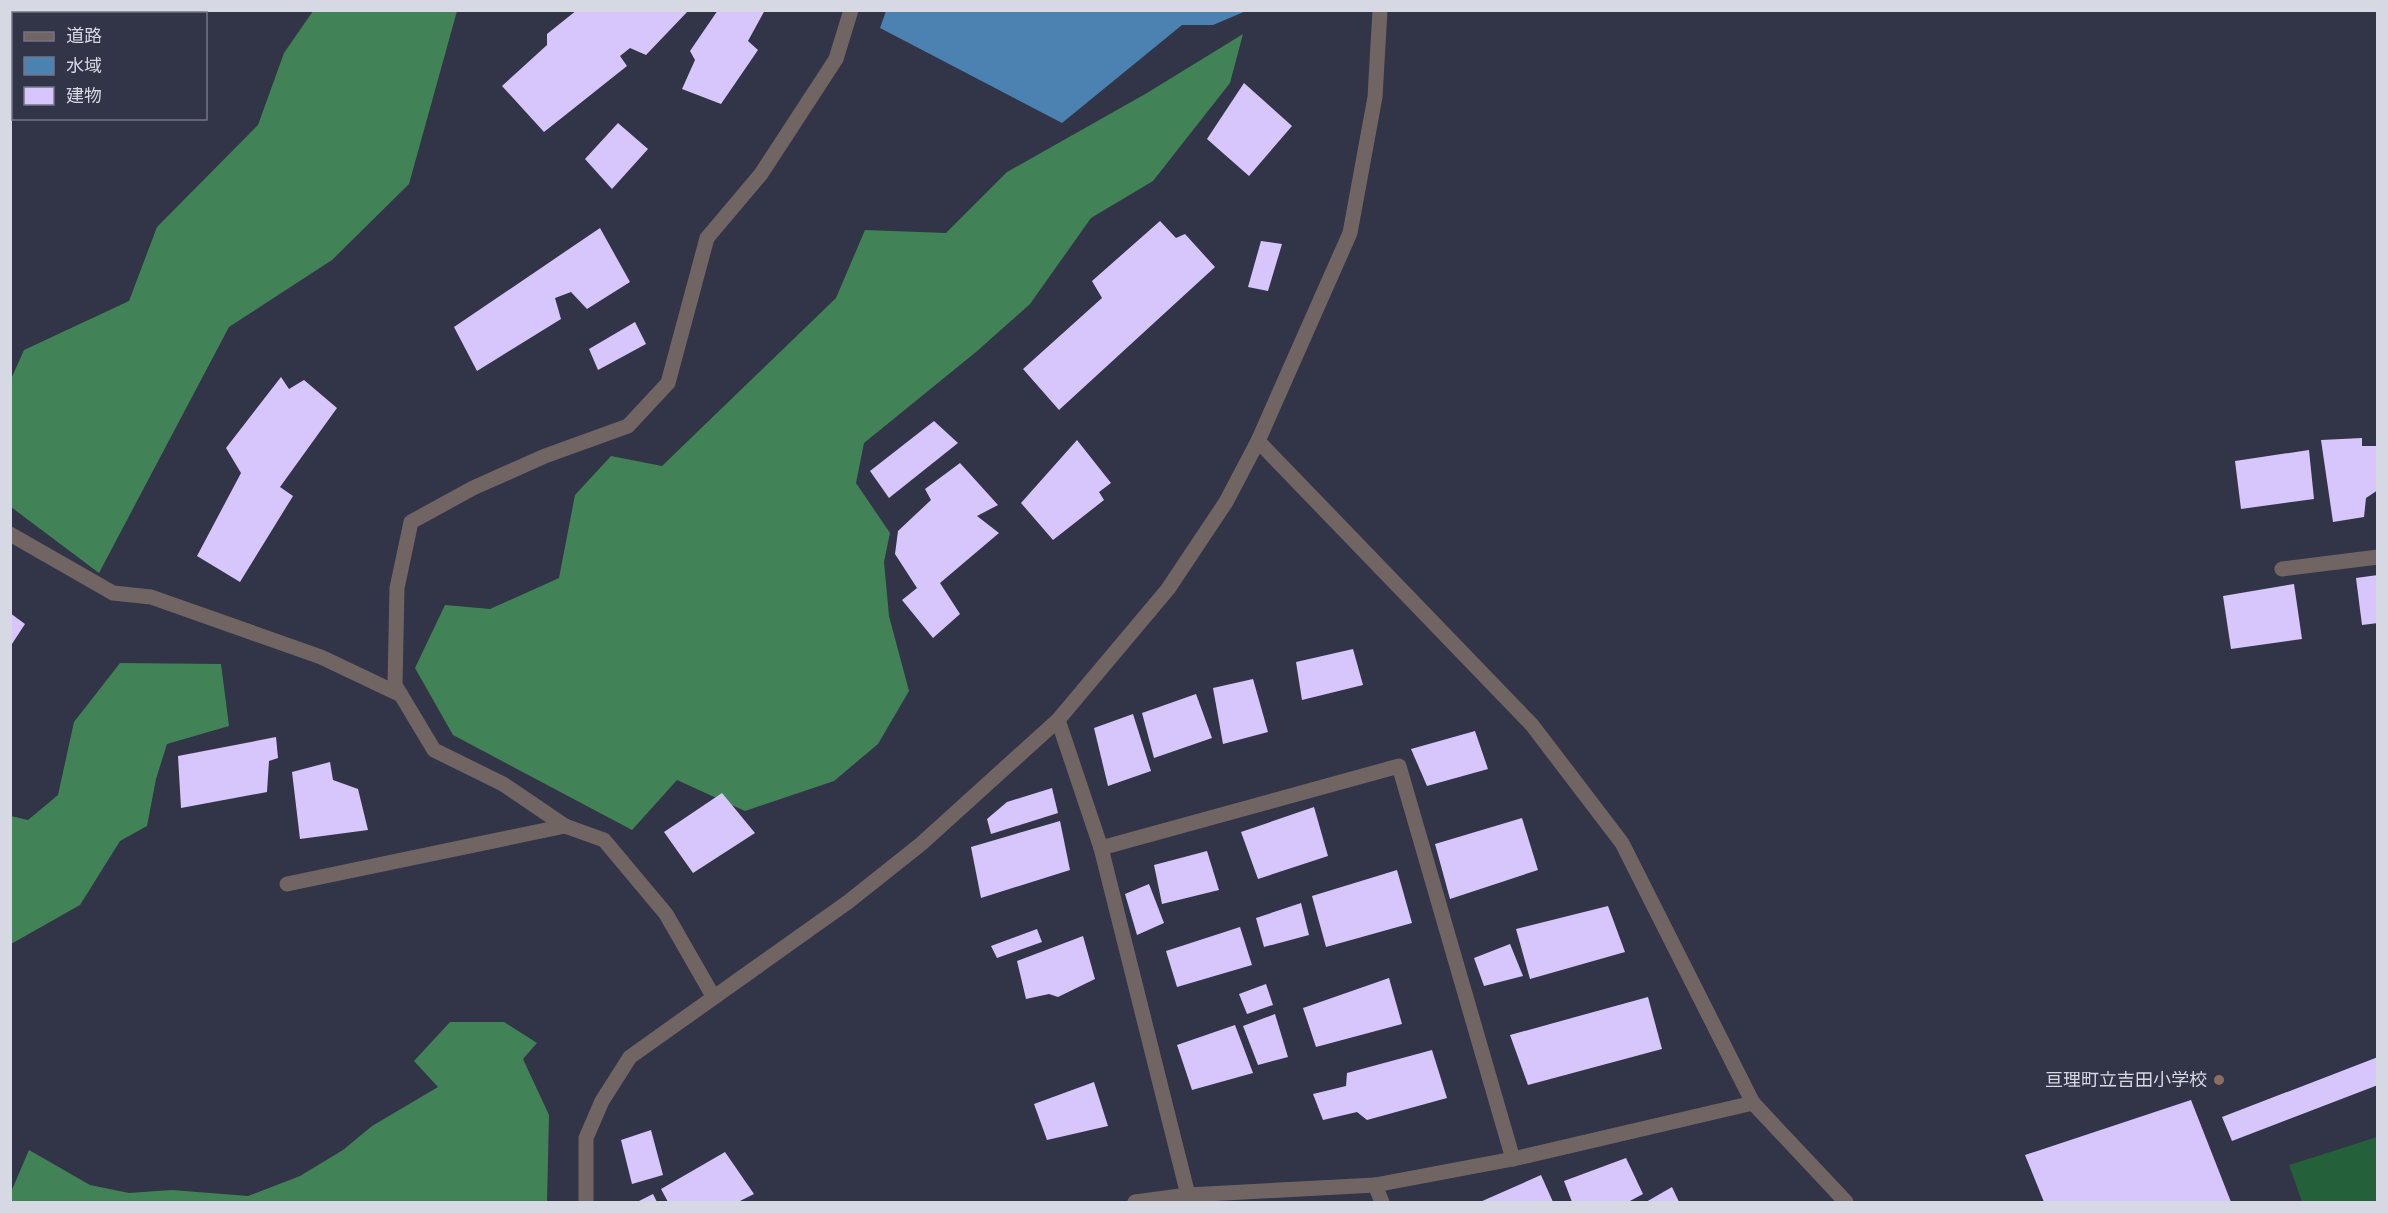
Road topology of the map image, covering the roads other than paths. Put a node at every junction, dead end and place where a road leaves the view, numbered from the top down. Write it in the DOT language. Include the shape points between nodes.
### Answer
graph roads {
  1 [pos="851,10"];
  2 [pos="1380,10"];
  3 [pos="1258,441"];
  4 [pos="10,534"];
  5 [pos="2378,557"];
  6 [pos="2282,569"];
  7 [pos="401,695"];
  8 [pos="1058,720"];
  9 [pos="565,826"];
  10 [pos="1101,848"];
  11 [pos="287,884"];
  12 [pos="713,996"];
  13 [pos="1753,1103"];
  14 [pos="1514,1159"];
  15 [pos="1375,1185"];
  16 [pos="1188,1195"];
  17 [pos="586,1203"];
  18 [pos="1135,1203"];
  19 [pos="1382,1203"];
  20 [pos="1846,1203"];
  1 -- 7 [label="street" via="836,59 761,174 707,238 668,383 628,426 545,456 473,488 411,522 398,588 395,685"];
  2 -- 3 [label="street" via="1375,97 1350,233"];
  3 -- 8 [label="street" via="1226,502 1168,588"];
  3 -- 13 [label="street" via="1532,725 1622,843"];
  4 -- 7 [label="street" via="113,593 151,597 321,657"];
  5 -- 6 [label="street"];
  7 -- 9 [label="street" via="434,750 503,784"];
  8 -- 10 [label="street"];
  8 -- 12 [label="street" via="912,851 848,902"];
  9 -- 11 [label="street"];
  9 -- 12 [label="street" via="604,840 666,914"];
  10 -- 14 [label="street" via="1399,766"];
  10 -- 16 [label="street"];
  12 -- 17 [label="street" via="630,1058 602,1101 586,1138"];
  13 -- 14 [label="street"];
  13 -- 20 [label="street"];
  14 -- 15 [label="street"];
  15 -- 16 [label="street"];
  15 -- 19 [label="street"];
  16 -- 18 [label="street"];
}
